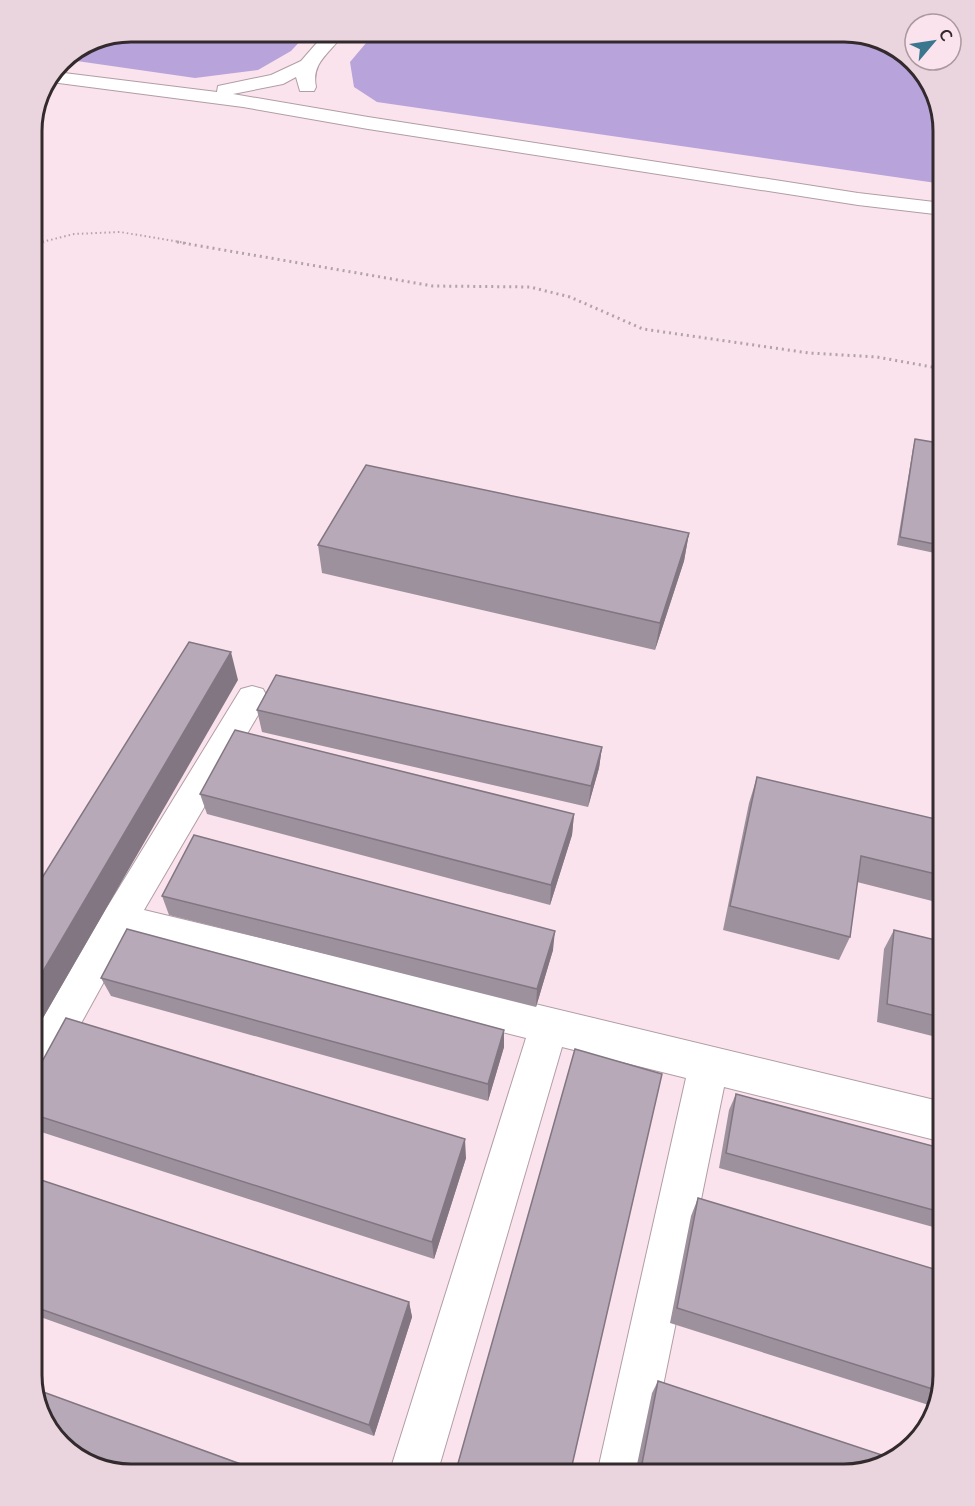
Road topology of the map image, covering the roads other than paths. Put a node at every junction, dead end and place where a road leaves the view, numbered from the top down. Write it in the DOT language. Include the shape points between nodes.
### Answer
graph roads {
  1 [pos="327,42"];
  2 [pos="306,65"];
  3 [pos="60,78"];
  4 [pos="177,93"];
  5 [pos="350,120"];
  6 [pos="933,208"];
  7 [pos="252,698"];
  8 [pos="119,920"];
  9 [pos="549,1025"];
  10 [pos="42,1056"];
  11 [pos="709,1065"];
  12 [pos="933,1119"];
  13 [pos="416,1464"];
  14 [pos="623,1464"];
  1 -- 2 [label="lane"];
  2 -- 4 [label="lane" via="260,85"];
  2 -- 5 [label="lane" via="308,90 329,109"];
  3 -- 4 [label="lane"];
  4 -- 5 [label="lane"];
  5 -- 6 [label="lane"];
  7 -- 8 [label="lane"];
  8 -- 9 [label="lane"];
  8 -- 10 [label="lane"];
  9 -- 11 [label="lane"];
  9 -- 13 [label="lane"];
  11 -- 12 [label="lane"];
  11 -- 14 [label="lane"];
}
